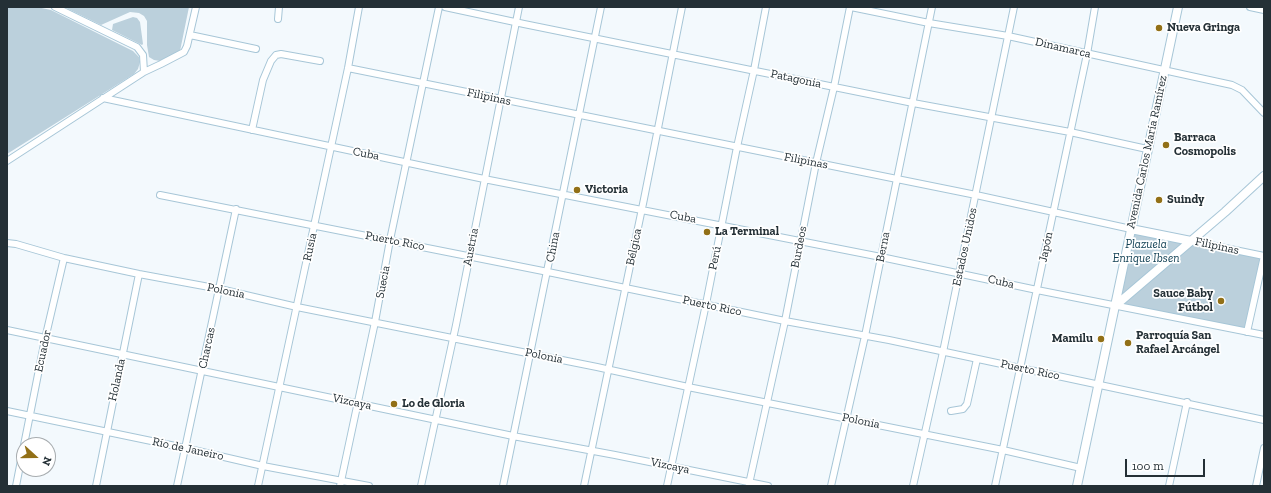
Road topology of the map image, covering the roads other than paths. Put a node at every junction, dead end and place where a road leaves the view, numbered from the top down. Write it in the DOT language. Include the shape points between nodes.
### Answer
graph roads {
  1 [pos="55,7"];
  2 [pos="196,7"];
  3 [pos="280,7"];
  4 [pos="359,7"];
  5 [pos="439,7"];
  6 [pos="445,7"];
  7 [pos="519,7"];
  8 [pos="602,7"];
  9 [pos="682,7"];
  10 [pos="766,7"];
  11 [pos="850,7"];
  12 [pos="932,7"];
  13 [pos="1014,7"];
  14 [pos="1095,7"];
  15 [pos="1178,7"];
  16 [pos="1250,7"];
  17 [pos="1264,10"];
  18 [pos="278,19"];
  19 [pos="516,22"];
  20 [pos="929,23"];
  21 [pos="190,35"];
  22 [pos="1008,36"];
  23 [pos="595,38"];
  24 [pos="256,49"];
  25 [pos="673,54"];
  26 [pos="1086,54"];
  27 [pos="320,61"];
  28 [pos="348,68"];
  29 [pos="754,70"];
  30 [pos="1164,70"];
  31 [pos="144,72"];
  32 [pos="424,83"];
  33 [pos="834,87"];
  34 [pos="103,98"];
  35 [pos="501,99"];
  36 [pos="913,103"];
  37 [pos="1264,113"];
  38 [pos="579,115"];
  39 [pos="992,118"];
  40 [pos="252,130"];
  41 [pos="657,131"];
  42 [pos="1070,132"];
  43 [pos="331,147"];
  44 [pos="737,147"];
  45 [pos="1147,149"];
  46 [pos="7,162"];
  47 [pos="407,162"];
  48 [pos="816,163"];
  49 [pos="1264,176"];
  50 [pos="484,179"];
  51 [pos="897,179"];
  52 [pos="563,194"];
  53 [pos="160,195"];
  54 [pos="976,195"];
  55 [pos="236,209"];
  56 [pos="642,209"];
  57 [pos="1053,212"];
  58 [pos="315,225"];
  59 [pos="721,225"];
  60 [pos="1131,229"];
  61 [pos="390,240"];
  62 [pos="800,241"];
  63 [pos="1191,241"];
  64 [pos="7,243"];
  65 [pos="1264,256"];
  66 [pos="470,257"];
  67 [pos="881,257"];
  68 [pos="64,258"];
  69 [pos="548,272"];
  70 [pos="959,273"];
  71 [pos="139,274"];
  72 [pos="625,288"];
  73 [pos="220,289"];
  74 [pos="1037,290"];
  75 [pos="706,304"];
  76 [pos="1115,306"];
  77 [pos="298,307"];
  78 [pos="785,321"];
  79 [pos="375,322"];
  80 [pos="7,330"];
  81 [pos="1247,332"];
  82 [pos="1264,335"];
  83 [pos="865,336"];
  84 [pos="452,337"];
  85 [pos="45,339"];
  86 [pos="943,352"];
  87 [pos="531,353"];
  88 [pos="122,354"];
  89 [pos="977,359"];
  90 [pos="1020,368"];
  91 [pos="202,370"];
  92 [pos="609,370"];
  93 [pos="1098,384"];
  94 [pos="279,387"];
  95 [pos="688,387"];
  96 [pos="768,402"];
  97 [pos="1187,402"];
  98 [pos="358,403"];
  99 [pos="7,411"];
  100 [pos="951,411"];
  101 [pos="30,416"];
  102 [pos="847,418"];
  103 [pos="435,419"];
  104 [pos="1264,420"];
  105 [pos="106,432"];
  106 [pos="924,434"];
  107 [pos="513,436"];
  108 [pos="26,437"];
  109 [pos="185,448"];
  110 [pos="1264,448"];
  111 [pos="592,450"];
  112 [pos="1003,450"];
  113 [pos="263,466"];
  114 [pos="671,466"];
  115 [pos="1081,468"];
  116 [pos="341,483"];
  117 [pos="749,484"];
  118 [pos="96,486"];
  119 [pos="177,486"];
  120 [pos="258,486"];
  121 [pos="369,486"];
  122 [pos="421,486"];
  123 [pos="503,486"];
  124 [pos="584,486"];
  125 [pos="667,486"];
  126 [pos="768,486"];
  127 [pos="831,486"];
  128 [pos="913,486"];
  129 [pos="996,486"];
  130 [pos="1077,486"];
  131 [pos="1169,486"];
  132 [pos="1256,486"];
  1 -- 31 [label="street" via="137,47 143,55"];
  2 -- 21 [label="street"];
  3 -- 18 [label="street"];
  4 -- 28 [label="street, Rusia"];
  5 -- 32 [label="street, Suecia"];
  6 -- 19 [label="street, Patagonia"];
  7 -- 19 [label="street, Austria"];
  8 -- 23 [label="street, China"];
  9 -- 25 [label="street, Bélgica"];
  10 -- 29 [label="street, Perú"];
  11 -- 20 [label="street, Dinamarca"];
  11 -- 33 [label="street, Burdeos"];
  12 -- 20 [label="street, Berna"];
  13 -- 22 [label="street, Estados Unidos"];
  14 -- 26 [label="street, Japón"];
  15 -- 30 [label="street, Avenida Carlos María Ramírez"];
  16 -- 17 [label="street"];
  19 -- 23 [label="street, Patagonia"];
  19 -- 35 [label="street, Austria"];
  20 -- 22 [label="street, Dinamarca"];
  20 -- 36 [label="street, Berna"];
  21 -- 24 [label="street"];
  21 -- 31 [label="street" via="188,46 182,54"];
  22 -- 26 [label="street, Dinamarca"];
  22 -- 39 [label="street, Estados Unidos"];
  23 -- 25 [label="street, Patagonia"];
  23 -- 38 [label="street, China"];
  25 -- 29 [label="street, Patagonia"];
  25 -- 41 [label="street, Bélgica"];
  26 -- 30 [label="street, Dinamarca"];
  26 -- 42 [label="street, Japón"];
  27 -- 40 [label="street" via="276,55 263,80"];
  28 -- 32 [label="street, Filipinas"];
  28 -- 43 [label="street, Rusia"];
  29 -- 33 [label="street, Patagonia"];
  29 -- 44 [label="street, Perú"];
  30 -- 37 [label="street, Dinamarca" via="1237,87"];
  30 -- 45 [label="street, Avenida Carlos María Ramírez"];
  31 -- 34 [label="street"];
  32 -- 35 [label="street, Filipinas"];
  32 -- 47 [label="street, Suecia"];
  33 -- 36 [label="street, Patagonia"];
  33 -- 48 [label="street, Burdeos"];
  34 -- 40 [label="street, Cuba"];
  34 -- 46 [label="street"];
  35 -- 38 [label="street, Filipinas"];
  35 -- 50 [label="street, Austria"];
  36 -- 39 [label="street, Patagonia"];
  36 -- 51 [label="street, Berna"];
  38 -- 41 [label="street, Filipinas"];
  38 -- 52 [label="street, China"];
  39 -- 42 [label="street, Patagonia"];
  39 -- 54 [label="street, Estados Unidos"];
  40 -- 43 [label="street, Cuba"];
  41 -- 44 [label="street, Filipinas"];
  41 -- 56 [label="street, Bélgica"];
  42 -- 45 [label="street, Patagonia"];
  42 -- 57 [label="street, Japón"];
  43 -- 47 [label="street, Cuba"];
  43 -- 58 [label="street, Rusia"];
  44 -- 48 [label="street, Filipinas"];
  44 -- 59 [label="street, Perú"];
  45 -- 60 [label="street, Avenida Carlos María Ramírez"];
  47 -- 50 [label="street, Cuba"];
  47 -- 61 [label="street, Suecia"];
  48 -- 51 [label="street, Filipinas"];
  48 -- 62 [label="street, Burdeos"];
  49 -- 63 [label="street"];
  50 -- 52 [label="street, Cuba"];
  50 -- 66 [label="street, Austria"];
  51 -- 54 [label="street, Filipinas"];
  51 -- 67 [label="street, Berna"];
  52 -- 56 [label="street, Cuba"];
  52 -- 69 [label="street, China"];
  53 -- 55 [label="street, Puerto Rico"];
  54 -- 57 [label="street, Filipinas"];
  54 -- 70 [label="street, Estados Unidos"];
  55 -- 58 [label="street, Puerto Rico"];
  55 -- 73 [label="street, Charcas"];
  56 -- 59 [label="street, Cuba"];
  56 -- 72 [label="street, Bélgica"];
  57 -- 60 [label="street, Filipinas"];
  57 -- 74 [label="street, Japón"];
  58 -- 61 [label="street, Puerto Rico"];
  58 -- 77 [label="street, Rusia"];
  59 -- 62 [label="street, Cuba"];
  59 -- 75 [label="street, Perú"];
  60 -- 63 [label="street, Filipinas"];
  60 -- 76 [label="street, Avenida Carlos María Ramírez"];
  61 -- 66 [label="street, Puerto Rico"];
  61 -- 79 [label="street, Suecia"];
  62 -- 67 [label="street, Cuba"];
  62 -- 78 [label="street, Burdeos"];
  63 -- 65 [label="street, Filipinas"];
  63 -- 76 [label="street"];
  64 -- 68 [label="street, Polonia"];
  65 -- 81 [label="street"];
  66 -- 69 [label="street, Puerto Rico"];
  66 -- 84 [label="street, Austria"];
  67 -- 70 [label="street, Cuba"];
  67 -- 83 [label="street, Berna"];
  68 -- 71 [label="street, Polonia"];
  68 -- 85 [label="street, Ecuador"];
  69 -- 72 [label="street, Puerto Rico"];
  69 -- 87 [label="street, China"];
  70 -- 74 [label="street, Cuba"];
  70 -- 86 [label="street, Estados Unidos"];
  71 -- 73 [label="street, Polonia"];
  71 -- 88 [label="street, Holanda"];
  72 -- 75 [label="street, Puerto Rico"];
  72 -- 92 [label="street, Bélgica"];
  73 -- 77 [label="street, Polonia"];
  73 -- 91 [label="street, Charcas"];
  74 -- 76 [label="street, Cuba"];
  74 -- 90 [label="street, Japón"];
  75 -- 78 [label="street, Puerto Rico"];
  75 -- 95 [label="street, Perú"];
  76 -- 81 [label="street, Cuba"];
  76 -- 93 [label="street, Avenida Carlos María Ramírez"];
  77 -- 79 [label="street, Polonia"];
  77 -- 94 [label="street, Rusia"];
  78 -- 83 [label="street, Puerto Rico"];
  78 -- 96 [label="street, Burdeos"];
  79 -- 84 [label="street, Polonia"];
  79 -- 98 [label="street, Suecia"];
  80 -- 85 [label="street, Vizcaya"];
  81 -- 82 [label="street, Cuba"];
  83 -- 86 [label="street, Puerto Rico"];
  83 -- 102 [label="street, Berna"];
  84 -- 87 [label="street, Polonia"];
  84 -- 103 [label="street, Austria"];
  85 -- 88 [label="street, Vizcaya"];
  85 -- 101 [label="street, Ecuador"];
  86 -- 89 [label="street, Puerto Rico"];
  86 -- 106 [label="street, Estados Unidos"];
  87 -- 92 [label="street, Polonia"];
  87 -- 107 [label="street, China"];
  88 -- 91 [label="street, Vizcaya"];
  88 -- 105 [label="street, Holanda"];
  89 -- 90 [label="street, Puerto Rico"];
  89 -- 100 [label="street" via="967,404 963,408"];
  90 -- 93 [label="street, Puerto Rico"];
  90 -- 112 [label="street, Japón"];
  91 -- 94 [label="street, Vizcaya"];
  91 -- 109 [label="street, Charcas"];
  92 -- 95 [label="street, Polonia"];
  92 -- 111 [label="street, Bélgica"];
  93 -- 97 [label="street, Puerto Rico"];
  93 -- 115 [label="street, Avenida Carlos María Ramírez"];
  94 -- 98 [label="street, Vizcaya"];
  94 -- 113 [label="street, Rusia"];
  95 -- 96 [label="street, Polonia"];
  95 -- 114 [label="street, Perú"];
  96 -- 102 [label="street, Polonia"];
  96 -- 117 [label="street, Burdeos"];
  97 -- 104 [label="street, Puerto Rico"];
  97 -- 131 [label="street"];
  98 -- 103 [label="street, Vizcaya"];
  98 -- 116 [label="street, Suecia"];
  99 -- 101 [label="street, Río de Janeiro"];
  101 -- 105 [label="street, Río de Janeiro"];
  101 -- 108 [label="street, Ecuador"];
  102 -- 106 [label="street, Polonia"];
  102 -- 127 [label="street, Berna"];
  103 -- 107 [label="street, Vizcaya"];
  103 -- 122 [label="street, Austria"];
  105 -- 109 [label="street, Río de Janeiro"];
  105 -- 118 [label="street, Holanda"];
  106 -- 112 [label="street, Polonia"];
  106 -- 128 [label="street, Estados Unidos"];
  107 -- 111 [label="street, Vizcaya"];
  107 -- 123 [label="street, China"];
  109 -- 113 [label="street, Río de Janeiro"];
  109 -- 119 [label="street, Charcas"];
  110 -- 132 [label="street"];
  111 -- 114 [label="street, Vizcaya"];
  111 -- 124 [label="street, Bélgica"];
  112 -- 115 [label="street, Polonia"];
  112 -- 129 [label="street, Japón"];
  113 -- 116 [label="street, Río de Janeiro"];
  113 -- 120 [label="street, Rusia"];
  114 -- 117 [label="street, Vizcaya"];
  114 -- 125 [label="street, Perú"];
  115 -- 130 [label="street, Avenida Carlos María Ramírez"];
  116 -- 121 [label="street, Río de Janeiro"];
  117 -- 126 [label="street, Vizcaya"];
}
